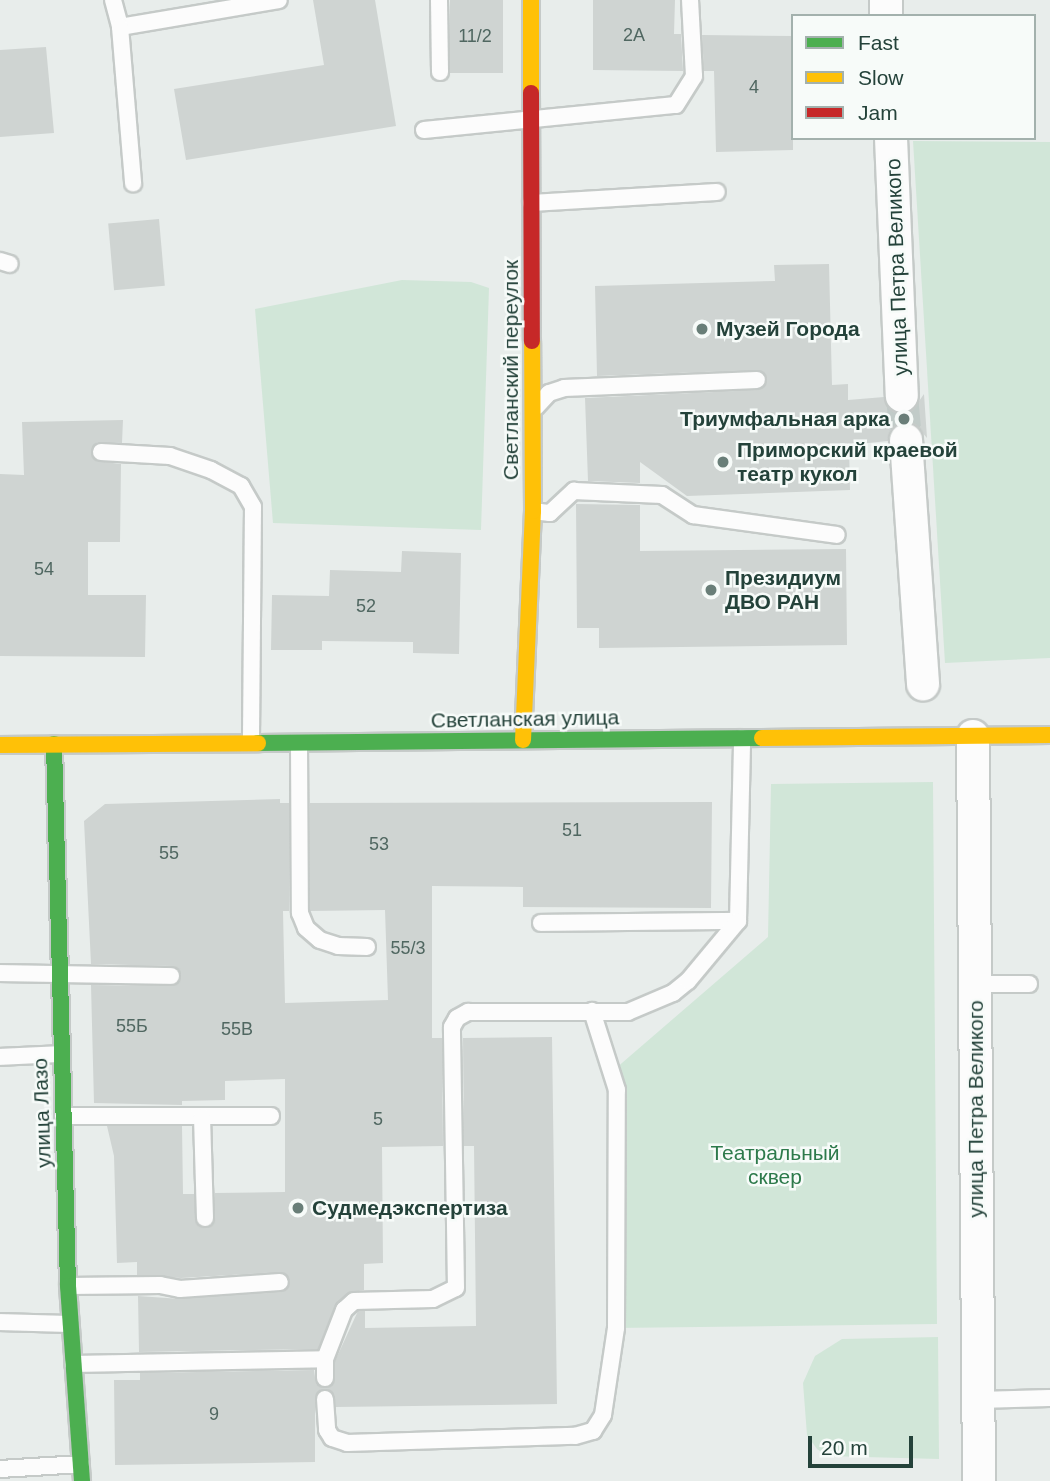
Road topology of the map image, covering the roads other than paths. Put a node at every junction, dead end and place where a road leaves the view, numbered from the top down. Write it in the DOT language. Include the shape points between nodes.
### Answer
graph roads {
  1 [pos="113,0"];
  2 [pos="279,0"];
  3 [pos="439,0"];
  4 [pos="531,0"];
  5 [pos="690,0"];
  6 [pos="120,27"];
  7 [pos="440,72"];
  8 [pos="531,119"];
  9 [pos="424,130"];
  10 [pos="891,140"];
  11 [pos="134,183"];
  12 [pos="717,192"];
  13 [pos="531,203"];
  14 [pos="757,380"];
  15 [pos="902,396"];
  16 [pos="532,411"];
  17 [pos="905,440"];
  18 [pos="101,452"];
  19 [pos="533,512"];
  20 [pos="837,535"];
  21 [pos="923,684"];
  22 [pos="1050,735"];
  23 [pos="973,736"];
  24 [pos="742,738"];
  25 [pos="523,740"];
  26 [pos="251,743"];
  27 [pos="299,743"];
  28 [pos="54,744"];
  29 [pos="0,745"];
  30 [pos="738,921"];
  31 [pos="541,923"];
  32 [pos="367,947"];
  33 [pos="0,973"];
  34 [pos="58,973"];
  35 [pos="171,976"];
  36 [pos="975,984"];
  37 [pos="1029,984"];
  38 [pos="592,1011"];
  39 [pos="61,1054"];
  40 [pos="0,1057"];
  41 [pos="62,1116"];
  42 [pos="271,1116"];
  43 [pos="202,1117"];
  44 [pos="205,1218"];
  45 [pos="280,1282"];
  46 [pos="68,1286"];
  47 [pos="0,1322"];
  48 [pos="70,1324"];
  49 [pos="325,1359"];
  50 [pos="73,1364"];
  51 [pos="325,1378"];
  52 [pos="1050,1398"];
  53 [pos="325,1399"];
  54 [pos="978,1399"];
  55 [pos="81,1464"];
  56 [pos="0,1469"];
  57 [pos="82,1481"];
  58 [pos="979,1481"];
  1 -- 6 [label="lane"];
  2 -- 6 [label="lane"];
  3 -- 7 [label="lane"];
  4 -- 8 [label="main road, Светланский переулок"];
  5 -- 8 [label="lane" via="694,76 676,105"];
  6 -- 11 [label="lane"];
  8 -- 9 [label="lane"];
  8 -- 13 [label="main road, Светланский переулок"];
  10 -- 15 [label="street, улица Петра Великого"];
  12 -- 13 [label="lane"];
  13 -- 16 [label="main road, Светланский переулок"];
  14 -- 16 [label="lane" via="564,388 549,393"];
  16 -- 19 [label="main road, Светланский переулок"];
  17 -- 21 [label="street"];
  18 -- 26 [label="lane" via="170,456 211,470 241,486 253,507"];
  19 -- 20 [label="lane" via="550,513 574,491 662,495 693,515"];
  19 -- 25 [label="main road, Светланский переулок"];
  22 -- 23 [label="main road, Светланская улица"];
  23 -- 24 [label="main road, Светланская улица"];
  23 -- 36 [label="street, улица Петра Великого"];
  24 -- 25 [label="main road, Светланская улица"];
  24 -- 30 [label="lane"];
  25 -- 27 [label="main road, Светланская улица"];
  26 -- 27 [label="main road, Светланская улица"];
  26 -- 28 [label="main road, Светланская улица"];
  27 -- 32 [label="lane" via="300,913 306,928 320,940"];
  28 -- 29 [label="main road, Светланская улица"];
  28 -- 34 [label="main road, улица Лазо"];
  30 -- 31 [label="lane"];
  30 -- 38 [label="lane" via="702,968 673,993 628,1012"];
  33 -- 34 [label="lane"];
  34 -- 35 [label="lane"];
  34 -- 39 [label="main road, улица Лазо"];
  36 -- 37 [label="lane"];
  36 -- 54 [label="street, улица Петра Великого"];
  38 -- 49 [label="lane" via="468,1012 457,1018 452,1027 456,1288 433,1299 354,1301 344,1310"];
  38 -- 53 [label="lane" via="617,1090 616,1328 603,1415 593,1430 575,1437 347,1443 332,1438 327,1430"];
  39 -- 40 [label="lane"];
  39 -- 41 [label="main road, улица Лазо"];
  41 -- 43 [label="lane"];
  41 -- 46 [label="main road, улица Лазо"];
  42 -- 43 [label="lane"];
  43 -- 44 [label="lane"];
  45 -- 46 [label="lane" via="180,1289"];
  46 -- 48 [label="main road, улица Лазо"];
  47 -- 48 [label="lane"];
  48 -- 50 [label="main road, улица Лазо"];
  49 -- 50 [label="lane"];
  49 -- 51 [label="lane"];
  50 -- 55 [label="main road, улица Лазо"];
  52 -- 54 [label="lane"];
  54 -- 58 [label="street, улица Петра Великого"];
  55 -- 56 [label="lane"];
  55 -- 57 [label="main road, улица Лазо"];
}
